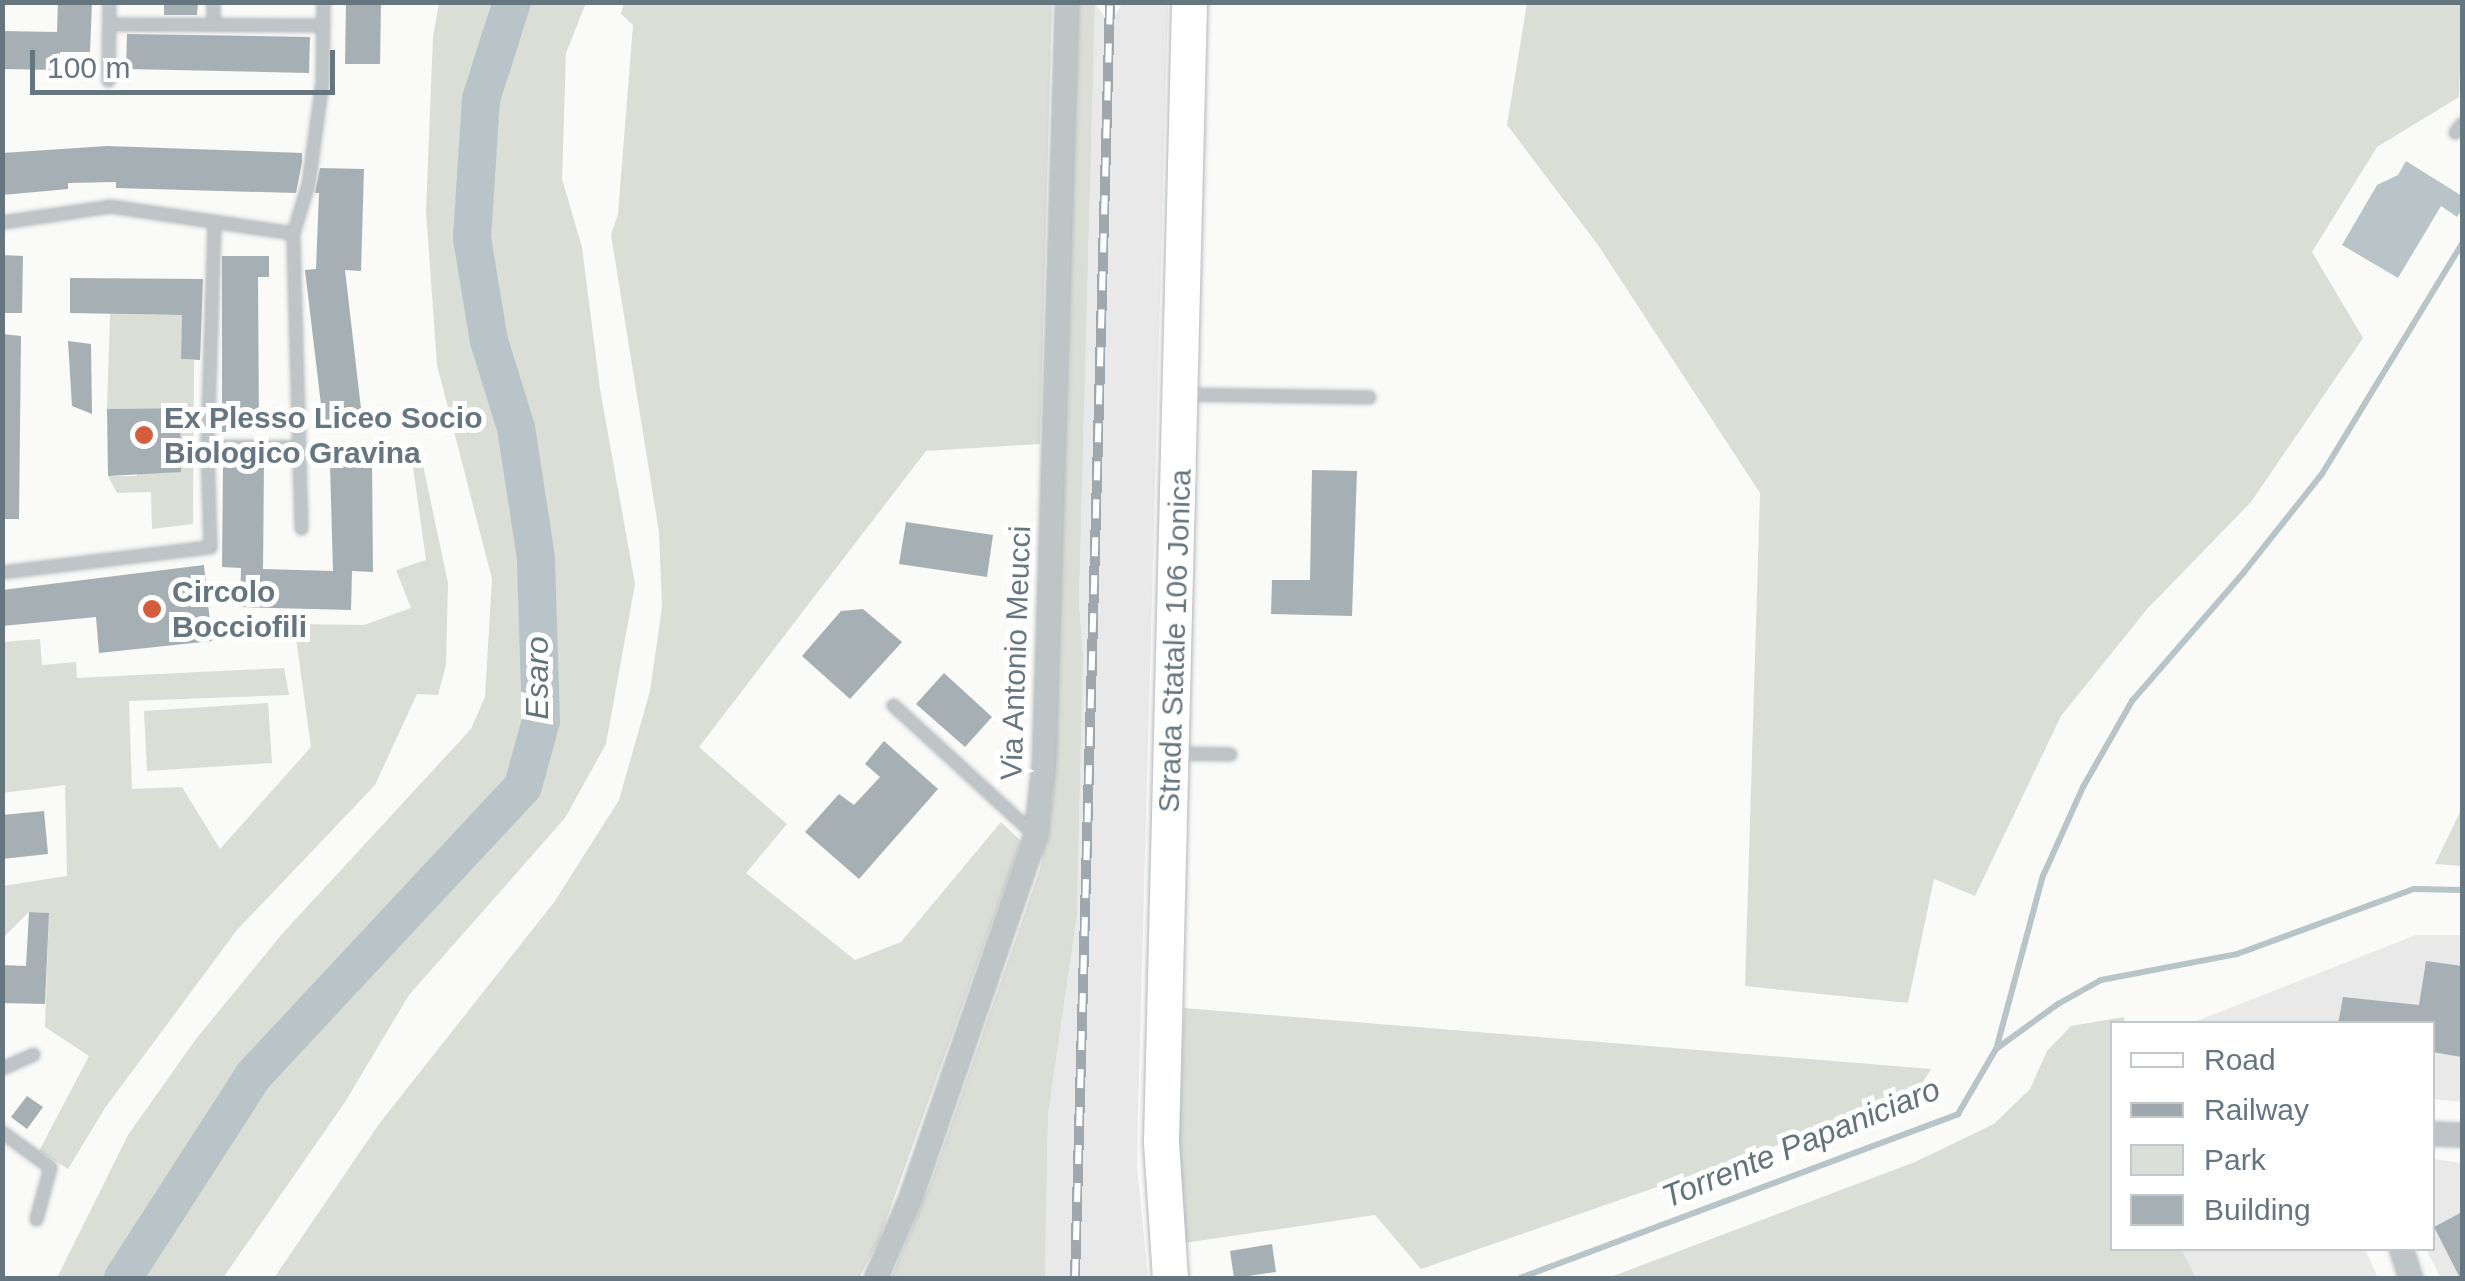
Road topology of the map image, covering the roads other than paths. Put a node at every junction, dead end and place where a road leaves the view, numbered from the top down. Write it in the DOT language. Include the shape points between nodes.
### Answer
graph roads {
  1 [pos="110,2"];
  2 [pos="213,2"];
  3 [pos="323,2"];
  4 [pos="1067,2"];
  5 [pos="1189,2"];
  6 [pos="109,24"];
  7 [pos="213,24"];
  8 [pos="323,25"];
  9 [pos="108,80"];
  10 [pos="2,222"];
  11 [pos="214,222"];
  12 [pos="293,233"];
  13 [pos="1181,394"];
  14 [pos="1370,397"];
  15 [pos="207,446"];
  16 [pos="298,447"];
  17 [pos="301,528"];
  18 [pos="2,572"];
  19 [pos="893,705"];
  20 [pos="1171,753"];
  21 [pos="1230,754"];
  22 [pos="1036,836"];
  23 [pos="32,1054"];
  24 [pos="2,1068"];
  25 [pos="2,1132"];
  26 [pos="2435,1134"];
  27 [pos="2462,1134"];
  28 [pos="36,1219"];
  29 [pos="2401,1251"];
  30 [pos="876,1278"];
  31 [pos="1170,1278"];
  32 [pos="2411,1278"];
  1 -- 6 [label="lane"];
  2 -- 7 [label="lane"];
  3 -- 8 [label="lane"];
  4 -- 22 [label="street, Via Antonio Meucci" via="1044,764"];
  5 -- 13 [label="main road, Strada Statale 106 Jonica"];
  6 -- 7 [label="lane"];
  6 -- 9 [label="lane"];
  7 -- 8 [label="lane"];
  8 -- 12 [label="lane" via="308,184"];
  10 -- 11 [label="lane" via="110,206"];
  11 -- 12 [label="lane"];
  11 -- 15 [label="lane"];
  12 -- 16 [label="lane"];
  13 -- 14 [label="lane"];
  13 -- 20 [label="main road, Strada Statale 106 Jonica"];
  15 -- 16 [label="lane"];
  15 -- 18 [label="lane" via="210,547"];
  16 -- 17 [label="lane"];
  19 -- 22 [label="lane"];
  20 -- 21 [label="lane"];
  20 -- 31 [label="main road, Strada Statale 106 Jonica" via="1162,1141"];
  22 -- 30 [label="street, Via Antonio Meucci"];
  23 -- 24 [label="lane"];
  25 -- 28 [label="lane" via="50,1167"];
  26 -- 27 [label="street"];
  29 -- 32 [label="street"];
}
